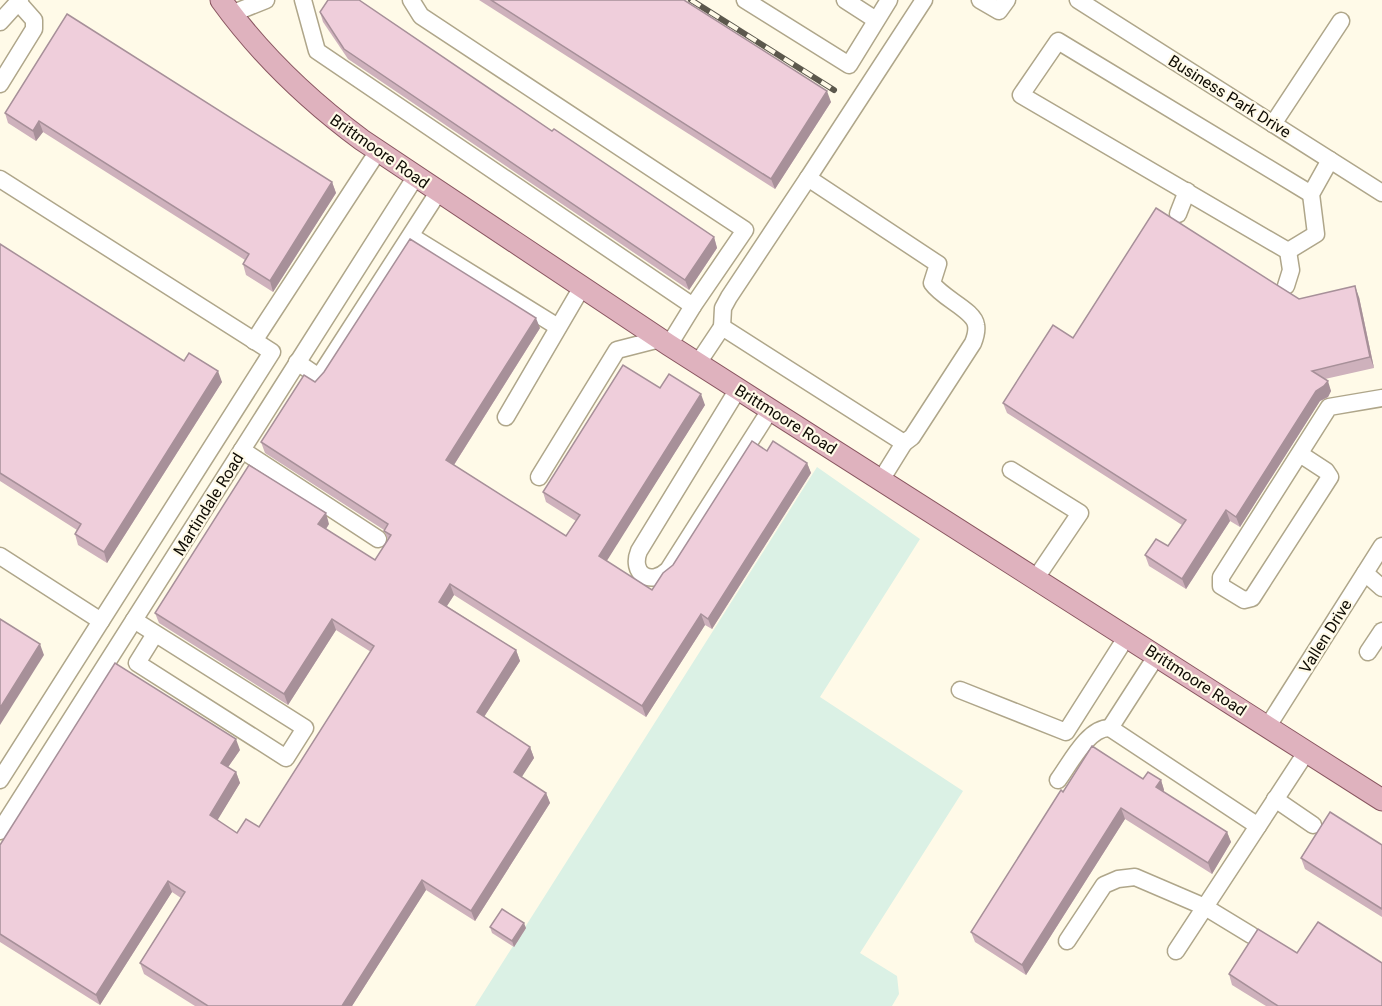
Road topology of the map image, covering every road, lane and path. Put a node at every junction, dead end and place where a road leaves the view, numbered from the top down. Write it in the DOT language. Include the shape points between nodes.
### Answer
graph roads {
  1 [pos="267,0"];
  2 [pos="303,0"];
  3 [pos="411,0"];
  4 [pos="745,0"];
  5 [pos="845,0"];
  6 [pos="889,0"];
  7 [pos="924,0"];
  8 [pos="980,0"];
  9 [pos="1006,0"];
  10 [pos="1078,0"];
  11 [pos="19,1"];
  12 [pos="226,7"];
  13 [pos="876,20"];
  14 [pos="1341,21"];
  15 [pos="0,22"];
  16 [pos="0,84"];
  17 [pos="1273,123"];
  18 [pos="378,151"];
  19 [pos="1330,160"];
  20 [pos="416,176"];
  21 [pos="808,178"];
  22 [pos="0,180"];
  23 [pos="439,191"];
  24 [pos="1186,191"];
  25 [pos="1382,193"];
  26 [pos="1311,194"];
  27 [pos="1178,214"];
  28 [pos="411,236"];
  29 [pos="372,244"];
  30 [pos="1288,251"];
  31 [pos="396,259"];
  32 [pos="1286,286"];
  33 [pos="582,287"];
  34 [pos="693,306"];
  35 [pos="558,327"];
  36 [pos="722,327"];
  37 [pos="255,341"];
  38 [pos="664,342"];
  39 [pos="297,362"];
  40 [pos="698,363"];
  41 [pos="738,389"];
  42 [pos="1382,398"];
  43 [pos="770,410"];
  44 [pos="506,417"];
  45 [pos="904,443"];
  46 [pos="242,450"];
  47 [pos="1300,454"];
  48 [pos="1011,470"];
  49 [pos="538,477"];
  50 [pos="881,480"];
  51 [pos="378,539"];
  52 [pos="1382,546"];
  53 [pos="0,556"];
  54 [pos="1365,573"];
  55 [pos="1036,578"];
  56 [pos="1382,588"];
  57 [pos="134,620"];
  58 [pos="101,621"];
  59 [pos="1382,631"];
  60 [pos="155,634"];
  61 [pos="1127,636"];
  62 [pos="1368,652"];
  63 [pos="1157,655"];
  64 [pos="960,690"];
  65 [pos="1268,726"];
  66 [pos="1110,728"];
  67 [pos="1307,751"];
  68 [pos="0,780"];
  69 [pos="1058,780"];
  70 [pos="1275,800"];
  71 [pos="1382,800"];
  72 [pos="1313,825"];
  73 [pos="1258,826"];
  74 [pos="0,831"];
  75 [pos="1205,907"];
  76 [pos="1251,935"];
  77 [pos="1067,941"];
  78 [pos="1176,951"];
  1 -- 12 [label="street"];
  2 -- 34 [label="street" via="317,51"];
  3 -- 34 [label="street" via="421,16 745,230"];
  4 -- 13 [label="street" via="849,65"];
  5 -- 13 [label="street"];
  6 -- 13 [label="street"];
  7 -- 21 [label="street"];
  8 -- 9 [label="street" via="999,11"];
  10 -- 17 [label="street, Business Park Drive"];
  11 -- 15 [label="street"];
  11 -- 16 [label="street" via="34,20 34,29"];
  12 -- 18 [label="main road, Brittmoore Road" via="277,66 326,113"];
  14 -- 17 [label="street"];
  17 -- 19 [label="street, Business Park Drive"];
  18 -- 20 [label="main road, Brittmoore Road"];
  18 -- 37 [label="street"];
  19 -- 25 [label="street, Business Park Drive"];
  19 -- 26 [label="street"];
  20 -- 23 [label="main road, Brittmoore Road"];
  20 -- 29 [label="street, Martindale Road"];
  21 -- 36 [label="street" via="729,297 723,308"];
  21 -- 45 [label="street" via="938,264 932,283 938,293 973,316 977,326 973,344 912,437"];
  22 -- 37 [label="street"];
  23 -- 28 [label="street"];
  23 -- 33 [label="main road, Brittmoore Road"];
  24 -- 26 [label="street" via="1022,95 1058,41"];
  24 -- 27 [label="street"];
  24 -- 30 [label="street"];
  26 -- 30 [label="street" via="1316,234"];
  28 -- 31 [label="street"];
  28 -- 35 [label="street"];
  29 -- 31 [label="street"];
  29 -- 39 [label="street, Martindale Road"];
  30 -- 32 [label="street" via="1291,270"];
  31 -- 39 [label="street" via="319,377"];
  33 -- 35 [label="street"];
  33 -- 38 [label="main road, Brittmoore Road"];
  34 -- 38 [label="street"];
  35 -- 44 [label="street"];
  36 -- 40 [label="street"];
  36 -- 45 [label="street"];
  37 -- 58 [label="street" via="272,352"];
  38 -- 40 [label="main road, Brittmoore Road"];
  38 -- 49 [label="street" via="617,350"];
  39 -- 46 [label="street, Martindale Road"];
  40 -- 41 [label="main road, Brittmoore Road"];
  41 -- 43 [label="main road, Brittmoore Road"];
  41 -- 43 [label="street" via="639,551 637,567 643,575 653,578 668,570"];
  42 -- 47 [label="street" via="1329,407"];
  43 -- 50 [label="main road, Brittmoore Road"];
  45 -- 50 [label="street"];
  46 -- 51 [label="street"];
  46 -- 57 [label="street, Martindale Road"];
  47 -- 47 [label="street" via="1221,577 1221,586 1244,600 1252,598 1330,477"];
  48 -- 55 [label="street" via="1080,513"];
  50 -- 55 [label="main road, Brittmoore Road"];
  52 -- 54 [label="street, Vallen Drive"];
  53 -- 58 [label="street"];
  54 -- 56 [label="street"];
  54 -- 65 [label="street, Vallen Drive"];
  55 -- 61 [label="main road, Brittmoore Road"];
  57 -- 60 [label="street"];
  57 -- 74 [label="street, Martindale Road"];
  58 -- 68 [label="street"];
  59 -- 62 [label="street"];
  60 -- 60 [label="street" via="137,663 286,758 305,729"];
  61 -- 63 [label="main road, Brittmoore Road"];
  61 -- 64 [label="street" via="1066,732"];
  63 -- 65 [label="main road, Brittmoore Road"];
  63 -- 66 [label="street"];
  65 -- 67 [label="main road, Brittmoore Road"];
  66 -- 69 [label="street" via="1093,733"];
  66 -- 73 [label="street"];
  67 -- 70 [label="street"];
  67 -- 71 [label="main road, Brittmoore Road"];
  70 -- 72 [label="street"];
  70 -- 73 [label="street"];
  73 -- 75 [label="street"];
  75 -- 76 [label="street"];
  75 -- 77 [label="street" via="1135,877 1118,879 1099,891"];
  75 -- 78 [label="street"];
}
